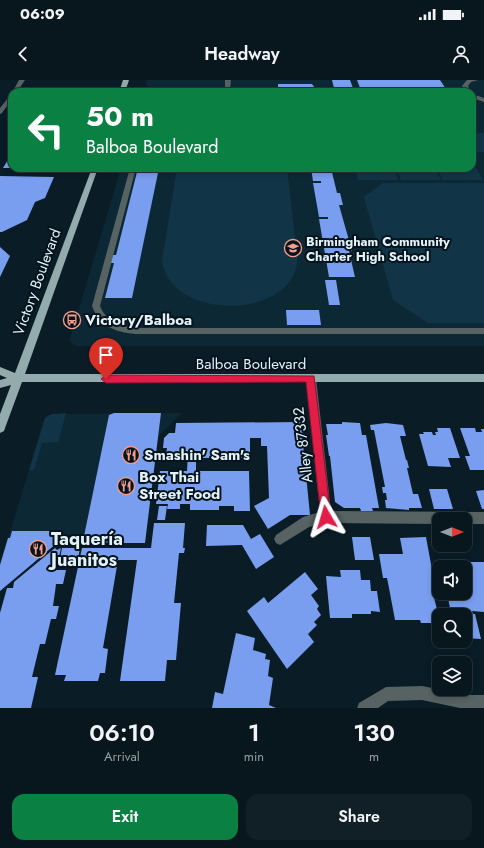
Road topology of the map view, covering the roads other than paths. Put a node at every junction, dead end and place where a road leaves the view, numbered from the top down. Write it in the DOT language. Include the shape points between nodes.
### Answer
graph roads {
  1 [pos="228,80"];
  2 [pos="475,80"];
  3 [pos="228,88"];
  4 [pos="466,88"];
  5 [pos="8,101"];
  6 [pos="0,112"];
  7 [pos="94,172"];
  8 [pos="132,172"];
  9 [pos="484,331"];
  10 [pos="0,372"];
  11 [pos="18,378"];
  12 [pos="310,378"];
  13 [pos="484,378"];
  14 [pos="0,384"];
  15 [pos="0,428"];
  16 [pos="326,517"];
  17 [pos="484,518"];
  18 [pos="280,539"];
  19 [pos="484,702"];
  20 [pos="364,708"];
  1 -- 3 [label="street"];
  2 -- 4 [label="street" via="469,82"];
  5 -- 6 [label="street"];
  7 -- 11 [label="main road, Victory Boulevard"];
  8 -- 9 [label="street" via="96,306 99,315 112,326 135,331"];
  10 -- 11 [label="main road, Balboa Boulevard"];
  11 -- 12 [label="main road, Balboa Boulevard"];
  11 -- 14 [label="main road, Balboa Boulevard"];
  11 -- 15 [label="main road, Victory Boulevard"];
  12 -- 13 [label="main road, Balboa Boulevard"];
  12 -- 16 [label="street, Alley 87332"];
  16 -- 17 [label="street"];
  16 -- 18 [label="street" via="307,521"];
  19 -- 20 [label="street" via="467,702 422,693 386,694"];
}
